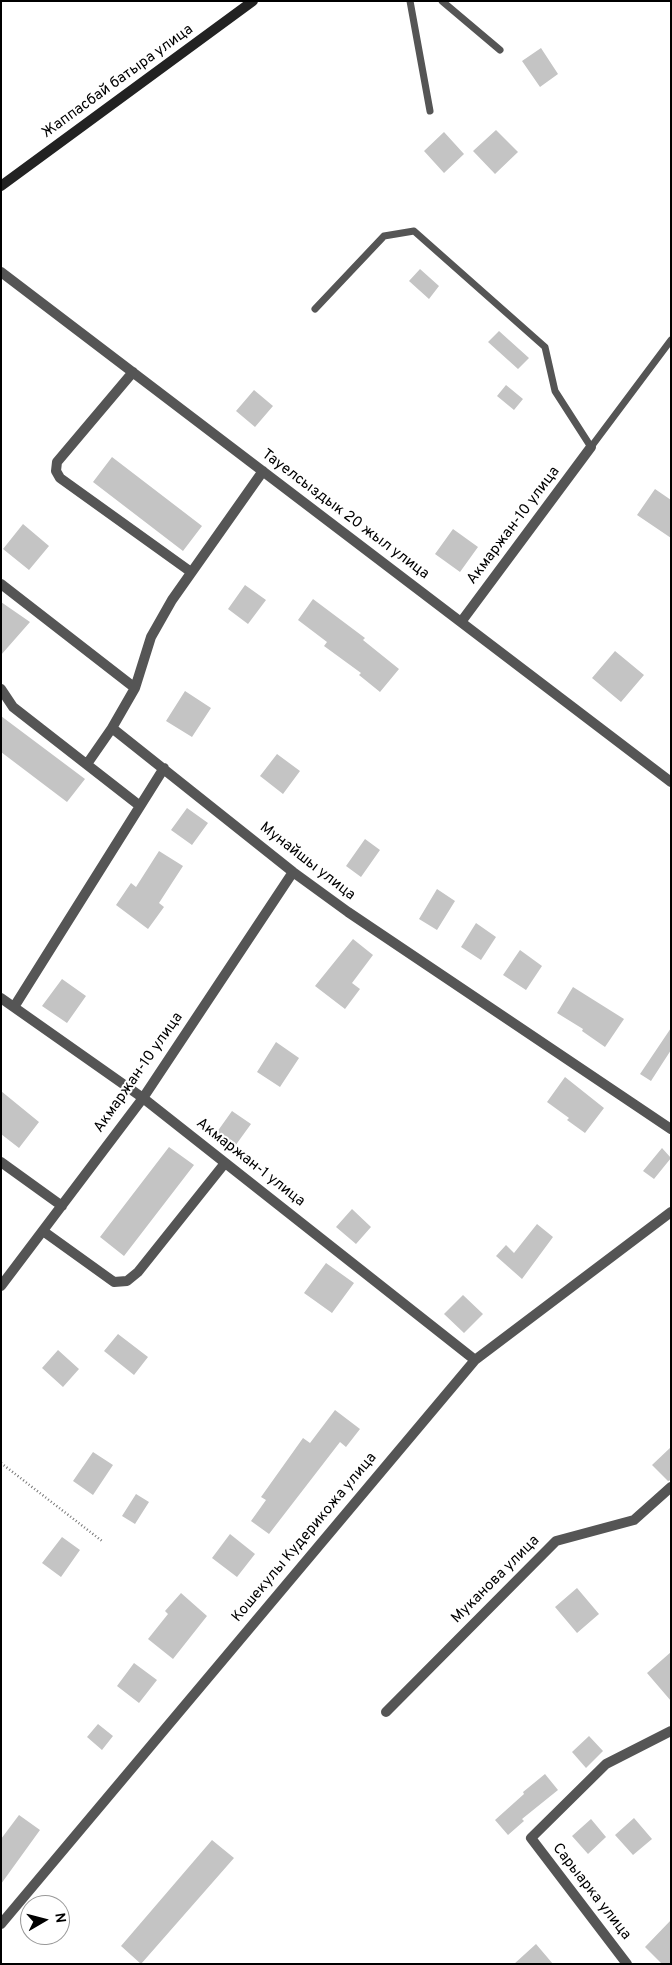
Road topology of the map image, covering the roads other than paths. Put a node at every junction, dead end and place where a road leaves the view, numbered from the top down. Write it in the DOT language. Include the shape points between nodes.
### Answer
graph roads {
  1 [pos="252,1"];
  2 [pos="410,1"];
  3 [pos="442,1"];
  4 [pos="500,50"];
  5 [pos="430,111"];
  6 [pos="1,186"];
  7 [pos="1,272"];
  8 [pos="314,309"];
  9 [pos="671,340"];
  10 [pos="133,372"];
  11 [pos="591,448"];
  12 [pos="263,472"];
  13 [pos="191,572"];
  14 [pos="1,584"];
  15 [pos="461,622"];
  16 [pos="135,688"];
  17 [pos="1,690"];
  18 [pos="112,728"];
  19 [pos="87,764"];
  20 [pos="164,768"];
  21 [pos="671,782"];
  22 [pos="140,806"];
  23 [pos="293,872"];
  24 [pos="1,998"];
  25 [pos="14,1007"];
  26 [pos="143,1098"];
  27 [pos="671,1129"];
  28 [pos="1,1162"];
  29 [pos="225,1163"];
  30 [pos="62,1206"];
  31 [pos="671,1212"];
  32 [pos="43,1231"];
  33 [pos="1,1286"];
  34 [pos="475,1360"];
  35 [pos="671,1487"];
  36 [pos="386,1712"];
  37 [pos="671,1730"];
  38 [pos="1,1924"];
  39 [pos="627,1964"];
  1 -- 6 [label="main road, Жаппасбай батыра улица"];
  2 -- 5 [label="lane"];
  3 -- 4 [label="lane"];
  7 -- 10 [label="street, Тауелсыздык 20 жыл улица"];
  8 -- 11 [label="lane" via="384,236 414,231 545,347 555,391"];
  9 -- 11 [label="lane"];
  10 -- 12 [label="street, Тауелсыздык 20 жыл улица"];
  10 -- 13 [label="street" via="58,462 56,471 60,478"];
  11 -- 15 [label="street, Акмаржан-10 улица"];
  12 -- 13 [label="street"];
  12 -- 15 [label="street, Тауелсыздык 20 жыл улица"];
  13 -- 16 [label="street" via="151,637"];
  14 -- 16 [label="street"];
  15 -- 21 [label="street, Тауелсыздык 20 жыл улица"];
  16 -- 18 [label="street"];
  17 -- 19 [label="street" via="13,707"];
  18 -- 19 [label="street"];
  18 -- 20 [label="street, Мунайшы улица"];
  19 -- 22 [label="street"];
  20 -- 22 [label="street"];
  20 -- 23 [label="street, Мунайшы улица"];
  22 -- 25 [label="street"];
  23 -- 26 [label="street, Акмаржан-10 улица"];
  23 -- 27 [label="street, Мунайшы улица"];
  24 -- 25 [label="street, Акмаржан-1 улица"];
  25 -- 26 [label="street, Акмаржан-1 улица"];
  26 -- 29 [label="street, Акмаржан-1 улица"];
  26 -- 30 [label="street, Акмаржан-10 улица"];
  28 -- 30 [label="street"];
  29 -- 32 [label="street" via="138,1272 127,1281 114,1282"];
  29 -- 34 [label="street, Акмаржан-1 улица"];
  30 -- 32 [label="street, Акмаржан-10 улица"];
  31 -- 34 [label="street, Кошекулы Кудерикожа улица"];
  32 -- 33 [label="street, Акмаржан-10 улица"];
  34 -- 38 [label="street, Кошекулы Кудерикожа улица"];
  35 -- 36 [label="street, Муканова улица" via="634,1520 556,1541"];
  37 -- 39 [label="street, Сарыарка улица" via="606,1764 531,1838"];
}
